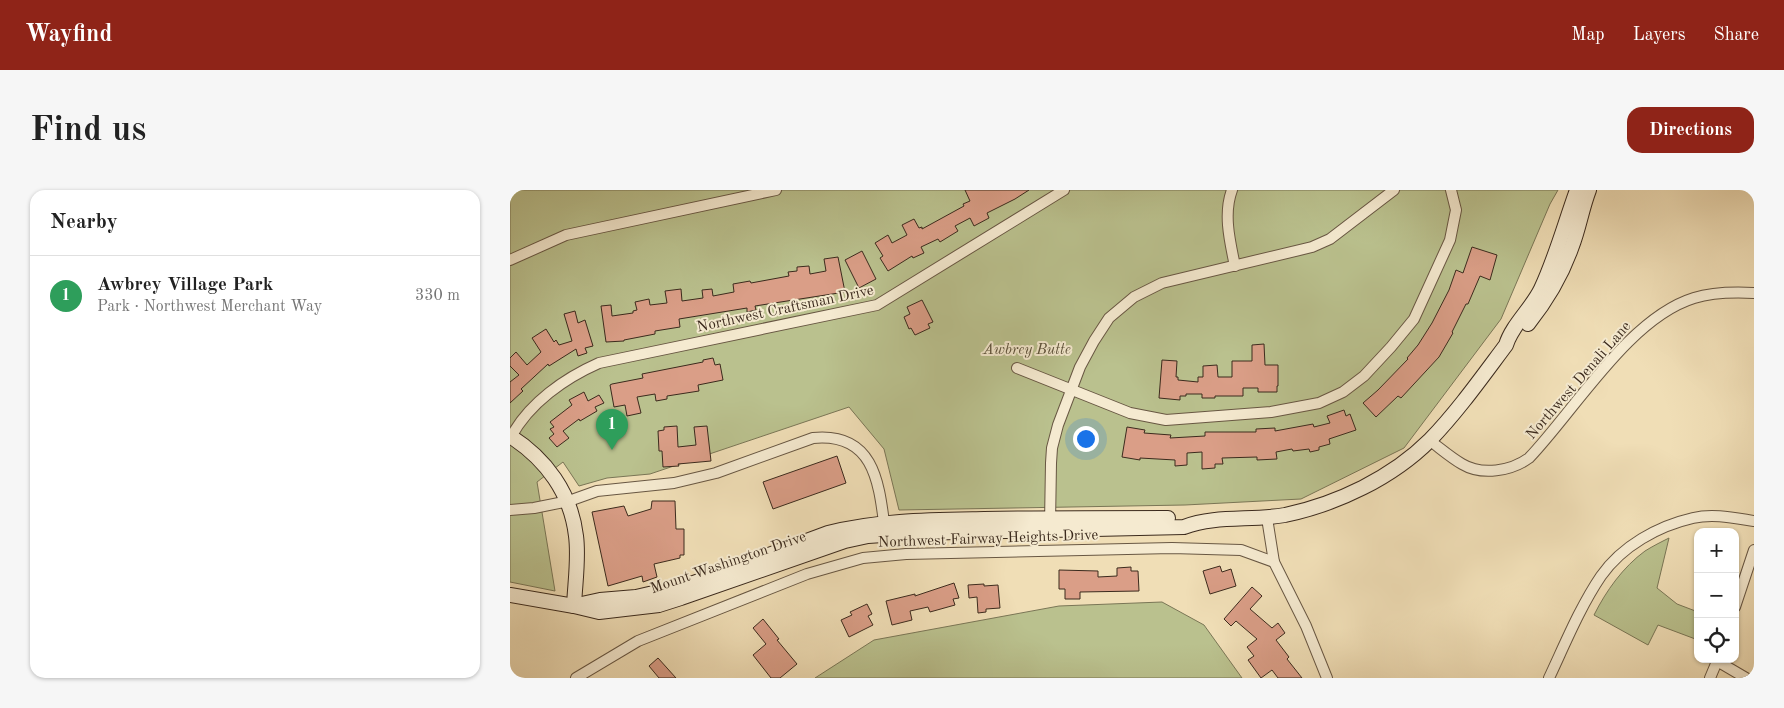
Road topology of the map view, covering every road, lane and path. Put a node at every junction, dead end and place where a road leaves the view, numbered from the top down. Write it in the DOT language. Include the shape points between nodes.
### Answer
graph roads {
  1 [pos="776,190"];
  2 [pos="1064,190"];
  3 [pos="1232,190"];
  4 [pos="1394,190"];
  5 [pos="1451,190"];
  6 [pos="1578,190"];
  7 [pos="1589,190"];
  8 [pos="510,260"];
  9 [pos="1235,266"];
  10 [pos="1754,293"];
  11 [pos="1506,345"];
  12 [pos="1017,368"];
  13 [pos="1071,390"];
  14 [pos="511,437"];
  15 [pos="1429,440"];
  16 [pos="569,501"];
  17 [pos="510,510"];
  18 [pos="1267,518"];
  19 [pos="1754,521"];
  20 [pos="1050,524"];
  21 [pos="885,529"];
  22 [pos="1754,550"];
  23 [pos="1274,562"];
  24 [pos="510,595"];
  25 [pos="1739,595"];
  26 [pos="574,606"];
  27 [pos="1717,663"];
  28 [pos="1723,663"];
  29 [pos="576,678"];
  30 [pos="1327,678"];
  31 [pos="1548,678"];
  32 [pos="1710,678"];
  33 [pos="1746,678"];
  1 -- 8 [label="street" via="566,235"];
  2 -- 14 [label="street, Northwest Craftsman Drive" via="877,305 588,367 554,390 520,421"];
  3 -- 9 [label="street" via="1228,233"];
  4 -- 9 [label="street" via="1330,239 1312,247"];
  5 -- 13 [label="street" via="1456,210 1450,240 1414,319 1364,376 1343,392 1319,403 1271,412 1166,420 1130,413"];
  6 -- 11 [label="main road, Mount Washington Drive" via="1540,291"];
  7 -- 11 [label="main road, Mount Washington Drive" via="1573,246 1551,292 1520,335"];
  9 -- 13 [label="street" via="1162,283 1134,297 1109,318 1080,367"];
  10 -- 15 [label="street, Northwest Denali Lane" via="1723,292 1693,298 1649,321 1530,458 1514,467 1488,471 1463,465"];
  11 -- 15 [label="main road, Mount Washington Drive"];
  12 -- 13 [label="street"];
  13 -- 20 [label="street" via="1052,448"];
  14 -- 16 [label="main road" via="545,465"];
  15 -- 18 [label="main road, Mount Washington Drive" via="1402,463 1367,485 1313,508"];
  16 -- 17 [label="street"];
  16 -- 21 [label="street" via="598,491 674,483 716,473 813,438 824,437 848,442 867,458 878,484"];
  16 -- 26 [label="main road" via="576,537"];
  18 -- 20 [label="main road, Mount Washington Drive" via="1197,522 1184,527"];
  18 -- 23 [label="street"];
  19 -- 31 [label="street" via="1729,517 1694,518 1658,530 1625,550 1602,575 1591,593"];
  20 -- 21 [label="main road, Mount Washington Drive"];
  21 -- 26 [label="main road, Mount Washington Drive" via="829,545 659,605 599,612"];
  22 -- 25 [label="street"];
  23 -- 29 [label="street, Northwest Fairway Heights Drive" via="1241,550 1172,548 906,554 863,558 807,574 638,640"];
  23 -- 30 [label="street" via="1306,626"];
  24 -- 26 [label="main road, Mount Washington Drive"];
  27 -- 32 [label="street"];
  28 -- 33 [label="street"];
}
